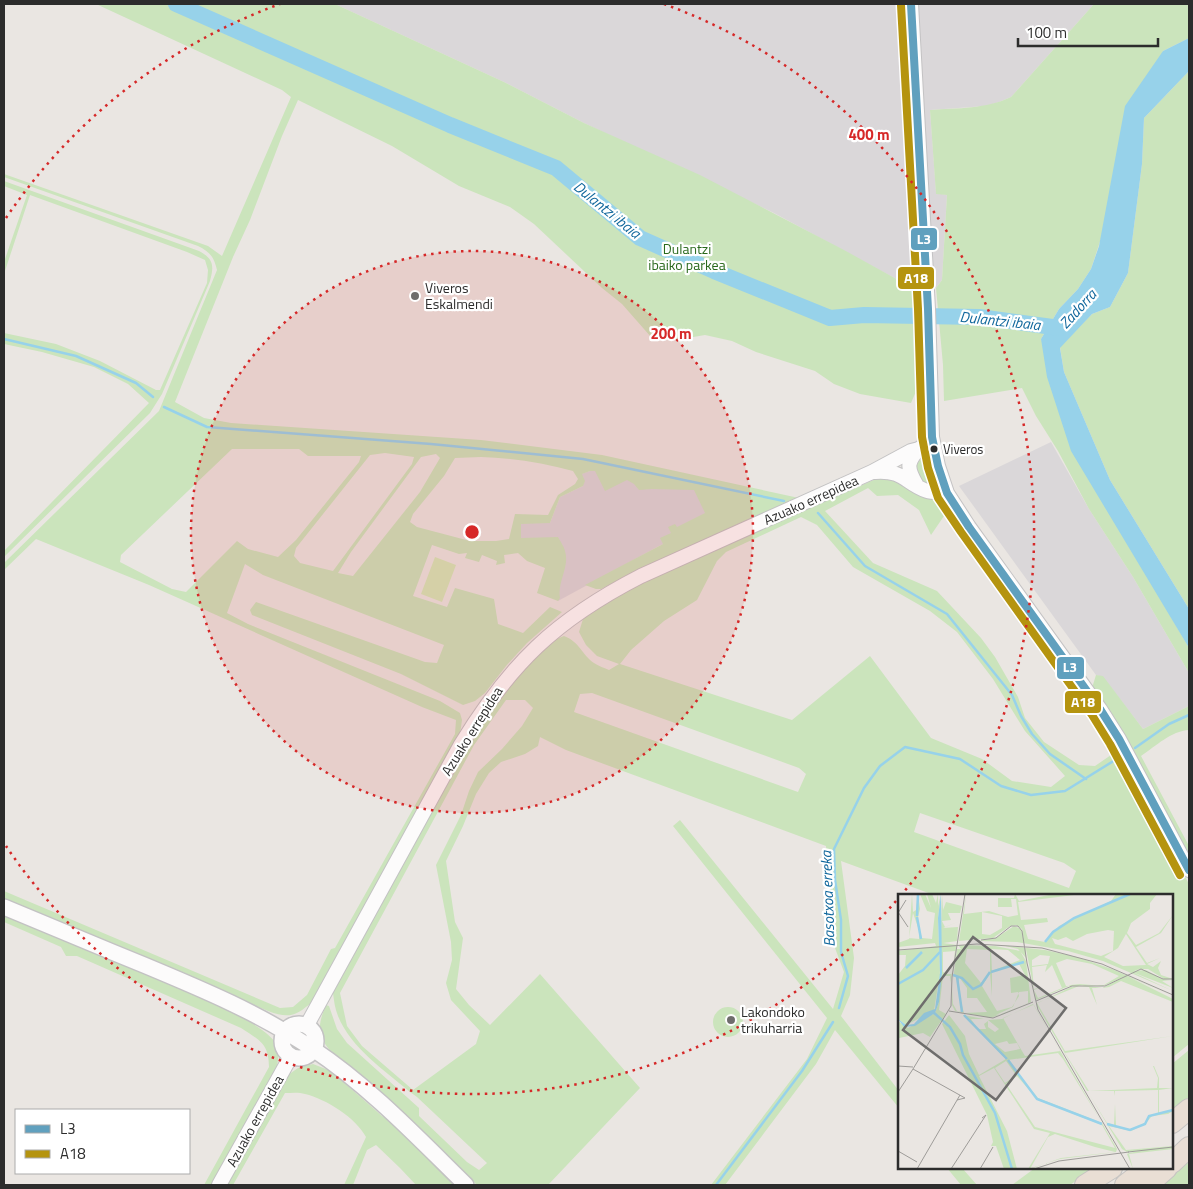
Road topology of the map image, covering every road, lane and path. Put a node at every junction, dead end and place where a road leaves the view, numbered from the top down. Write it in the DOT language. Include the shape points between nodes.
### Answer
graph roads {
  1 [pos="911,4"];
  2 [pos="932,437"];
  3 [pos="919,449"];
  4 [pos="872,472"];
  5 [pos="916,484"];
  6 [pos="948,493"];
  7 [pos="1189,870"];
  8 [pos="4,907"];
  9 [pos="307,1025"];
  10 [pos="285,1031"];
  11 [pos="314,1050"];
  12 [pos="291,1056"];
  13 [pos="1189,1109"];
  14 [pos="1173,1121"];
  15 [pos="1189,1134"];
  16 [pos="1173,1147"];
  17 [pos="1189,1148"];
  18 [pos="1173,1162"];
  19 [pos="1111,1169"];
  20 [pos="1112,1169"];
  21 [pos="1146,1169"];
  22 [pos="1166,1169"];
  23 [pos="219,1185"];
  24 [pos="466,1185"];
  25 [pos="1085,1185"];
  26 [pos="1092,1185"];
  27 [pos="1125,1185"];
  28 [pos="1148,1185"];
  1 -- 2 [label="street"];
  2 -- 3 [label="street"];
  2 -- 6 [label="street"];
  3 -- 4 [label="street, Azuako errepidea"];
  3 -- 5 [label="street" via="910,458 909,465"];
  4 -- 5 [label="street" via="902,475"];
  4 -- 9 [label="street, Azuako errepidea" via="610,592 568,619 531,651 498,688 460,746"];
  5 -- 6 [label="street" via="928,491"];
  6 -- 7 [label="street" via="1100,709 1124,747"];
  8 -- 10 [label="main road" via="222,997"];
  9 -- 10 [label="main road" via="291,1026"];
  9 -- 11 [label="main road" via="317,1041"];
  10 -- 11 [label="main road"];
  10 -- 12 [label="main road" via="283,1045"];
  11 -- 12 [label="main road" via="304,1058"];
  11 -- 24 [label="main road" via="367,1092"];
  12 -- 23 [label="street, Azuako errepidea"];
  13 -- 14 [label="highway"];
  15 -- 16 [label="highway"];
  17 -- 18 [label="highway"];
  19 -- 25 [label="highway"];
  20 -- 26 [label="highway"];
  21 -- 27 [label="highway"];
  22 -- 28 [label="highway"];
}
